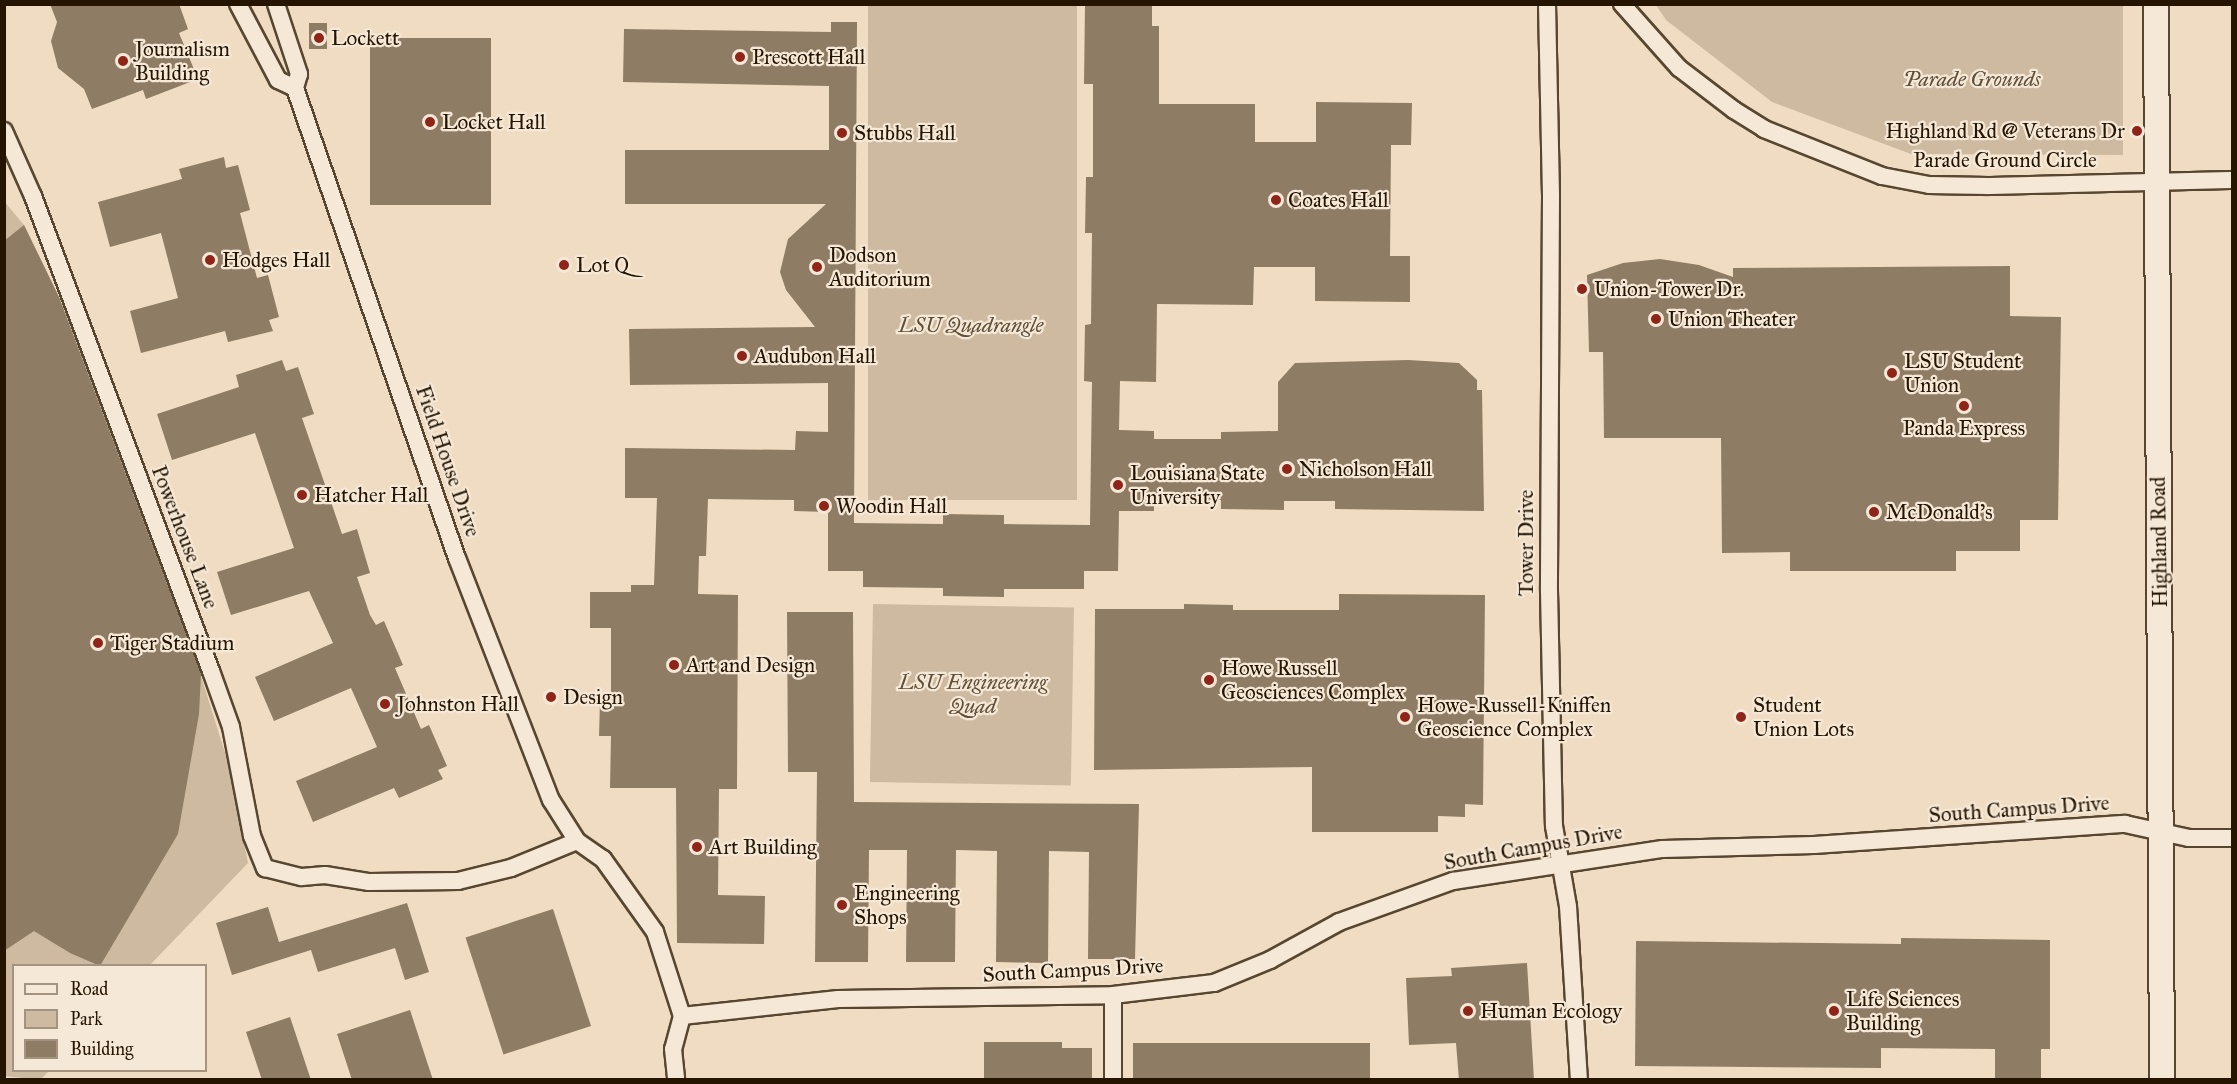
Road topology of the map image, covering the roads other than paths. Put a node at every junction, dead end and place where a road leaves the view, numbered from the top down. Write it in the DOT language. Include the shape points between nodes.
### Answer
graph roads {
  1 [pos="237,4"];
  2 [pos="276,4"];
  3 [pos="1547,4"];
  4 [pos="1622,4"];
  5 [pos="2156,4"];
  6 [pos="295,88"];
  7 [pos="4,131"];
  8 [pos="2232,180"];
  9 [pos="2157,182"];
  10 [pos="2161,832"];
  11 [pos="2232,837"];
  12 [pos="577,841"];
  13 [pos="1560,862"];
  14 [pos="1113,995"];
  15 [pos="682,1016"];
  16 [pos="676,1080"];
  17 [pos="1113,1080"];
  18 [pos="1579,1080"];
  19 [pos="2162,1080"];
  1 -- 6 [label="street" via="278,80"];
  2 -- 6 [label="street, Field House Drive" via="299,74"];
  3 -- 13 [label="street, Tower Drive" via="1551,196 1549,591 1554,826"];
  4 -- 9 [label="street, Parade Ground Circle" via="1679,68 1734,110 1764,129 1872,173 1929,185"];
  5 -- 9 [label="street, Highland Road"];
  6 -- 12 [label="street, Field House Drive" via="473,601 555,808"];
  7 -- 12 [label="street, Powerhouse Lane" via="38,207 219,693 231,727 252,836 265,868 302,877 325,875 369,882 458,881 511,868"];
  8 -- 9 [label="street, Parade Ground Circle"];
  9 -- 10 [label="street, Highland Road"];
  10 -- 11 [label="street, South Campus Drive" via="2188,838"];
  10 -- 13 [label="street, South Campus Drive" via="2125,825 2068,826 1814,846 1663,849"];
  10 -- 19 [label="street, Highland Road"];
  12 -- 15 [label="street" via="603,859 656,932"];
  13 -- 14 [label="street, South Campus Drive" via="1453,881 1339,922 1270,960 1214,984"];
  13 -- 18 [label="street, Tower Drive" via="1568,906"];
  14 -- 15 [label="street, South Campus Drive" via="838,999"];
  14 -- 17 [label="street"];
  15 -- 16 [label="street" via="673,1049"];
}
